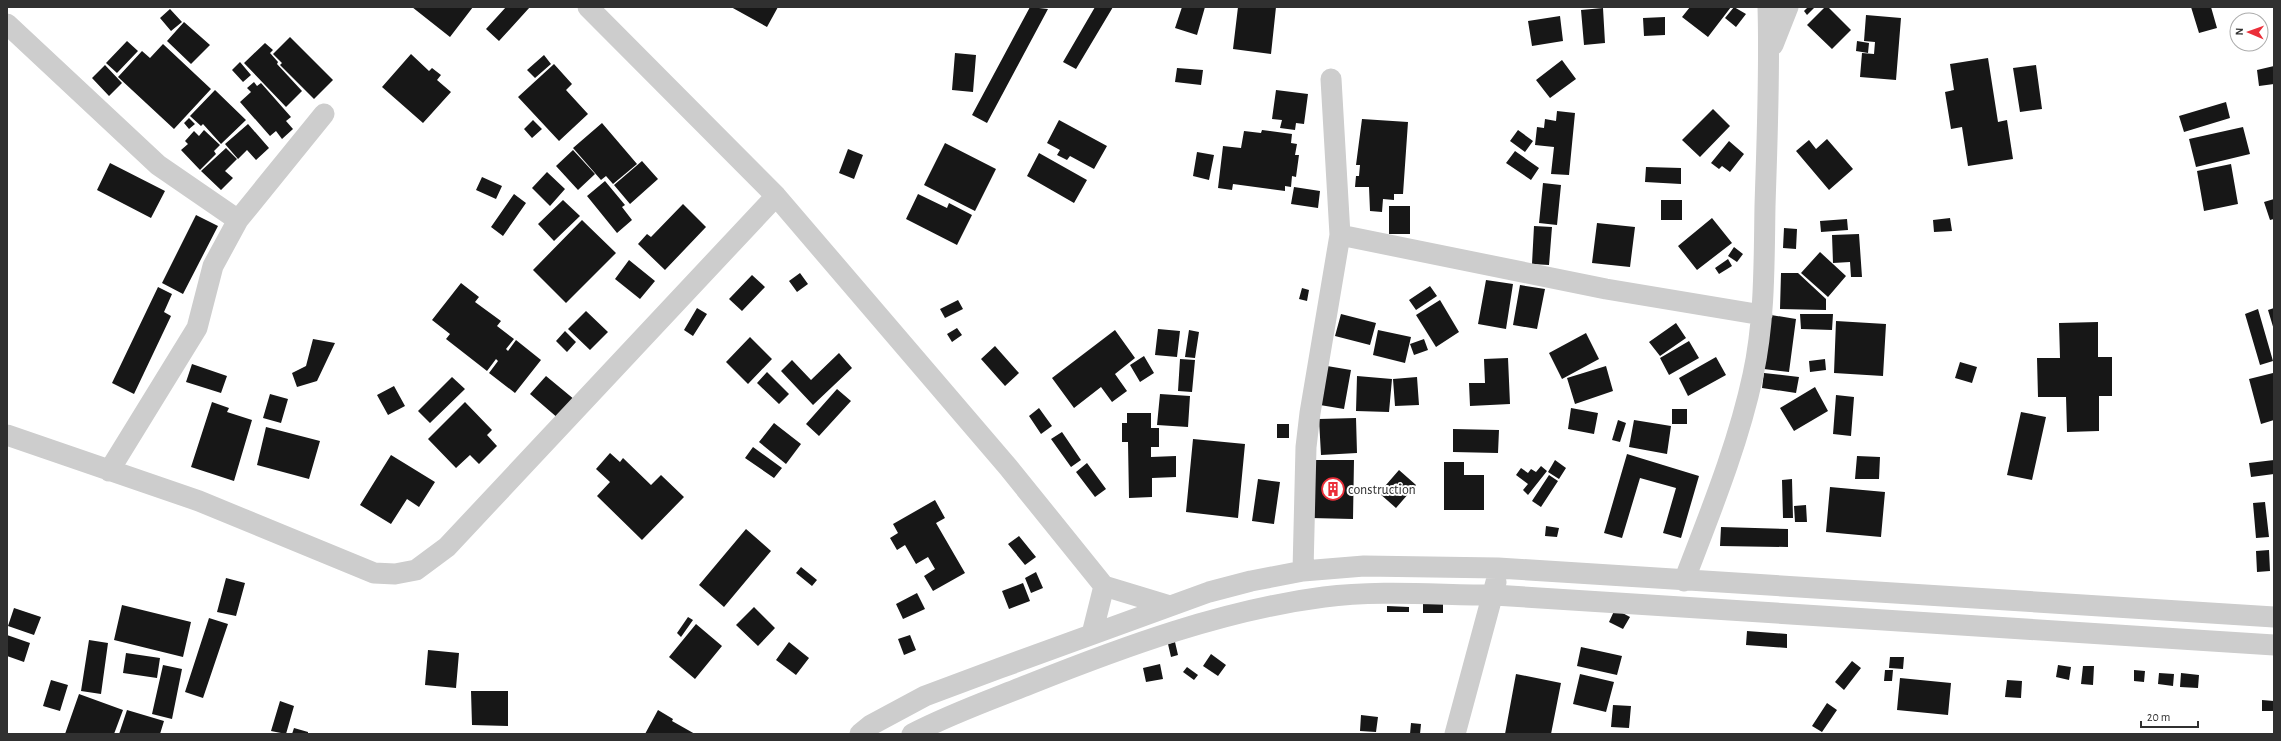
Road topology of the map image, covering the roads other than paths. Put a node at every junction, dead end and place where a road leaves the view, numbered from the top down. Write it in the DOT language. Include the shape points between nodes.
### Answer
graph roads {
  1 [pos="588,7"];
  2 [pos="1768,7"];
  3 [pos="1788,7"];
  4 [pos="7,24"];
  5 [pos="1769,53"];
  6 [pos="1331,79"];
  7 [pos="324,114"];
  8 [pos="776,196"];
  9 [pos="238,220"];
  10 [pos="1340,235"];
  11 [pos="1762,315"];
  12 [pos="7,435"];
  13 [pos="109,471"];
  14 [pos="1498,568"];
  15 [pos="1303,571"];
  16 [pos="1684,581"];
  17 [pos="1104,586"];
  18 [pos="1494,596"];
  19 [pos="1170,606"];
  20 [pos="2274,617"];
  21 [pos="1092,634"];
  22 [pos="2274,645"];
  23 [pos="860,734"];
  24 [pos="912,734"];
  25 [pos="1455,734"];
  1 -- 8 [label="street"];
  2 -- 5 [label="street"];
  3 -- 5 [label="street"];
  4 -- 9 [label="street" via="158,165"];
  5 -- 11 [label="street"];
  6 -- 10 [label="street"];
  7 -- 9 [label="street"];
  8 -- 13 [label="street" via="505,487 447,547 416,570 374,574 199,501"];
  8 -- 17 [label="street" via="1008,467"];
  9 -- 13 [label="street" via="213,266 197,328"];
  10 -- 11 [label="street" via="1606,289"];
  10 -- 15 [label="street" via="1306,447"];
  11 -- 16 [label="street" via="1745,408"];
  12 -- 13 [label="street"];
  14 -- 15 [label="street" via="1364,566"];
  14 -- 16 [label="street"];
  14 -- 18 [label="street"];
  15 -- 19 [label="street" via="1244,583"];
  16 -- 20 [label="street"];
  17 -- 19 [label="street"];
  17 -- 21 [label="street"];
  18 -- 22 [label="street"];
  18 -- 24 [label="street" via="1370,594 1325,597 1242,613 1084,662 937,721"];
  18 -- 25 [label="street"];
  19 -- 21 [label="street"];
  21 -- 23 [label="street" via="925,696 871,725"];
}
